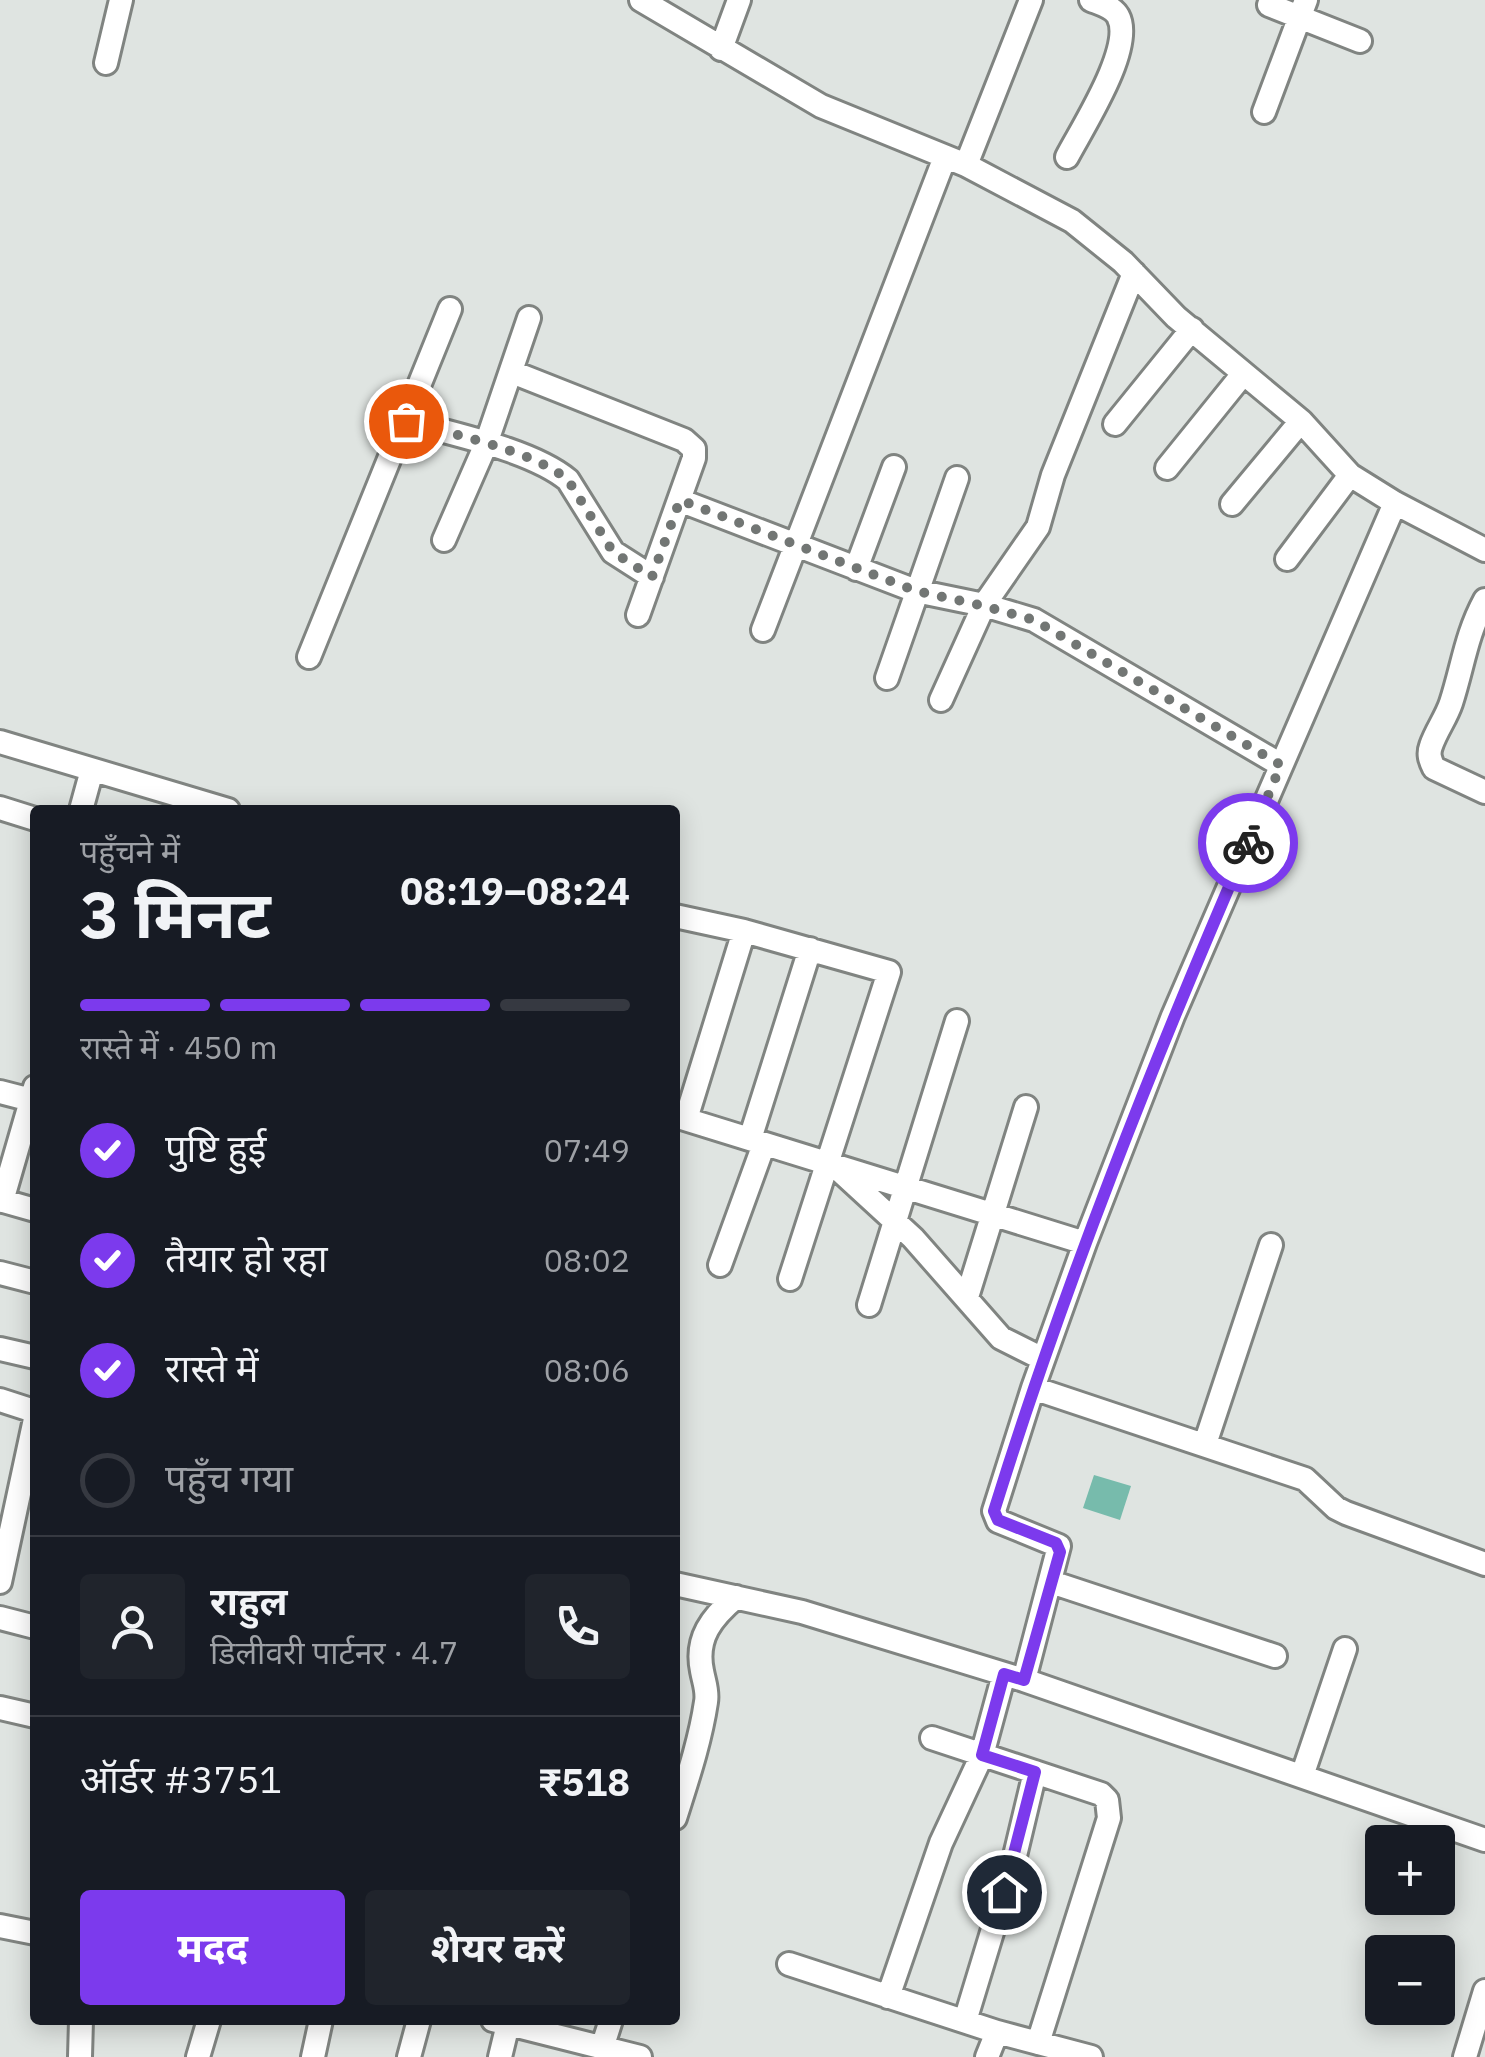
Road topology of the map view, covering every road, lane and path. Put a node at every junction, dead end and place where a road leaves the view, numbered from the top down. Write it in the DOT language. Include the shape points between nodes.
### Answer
graph roads {
  1 [pos="121,0"];
  2 [pos="641,0"];
  3 [pos="739,0"];
  4 [pos="1031,0"];
  5 [pos="1091,0"];
  6 [pos="1117,5"];
  7 [pos="1270,5"];
  8 [pos="1303,8"];
  9 [pos="1360,41"];
  10 [pos="721,48"];
  11 [pos="106,62"];
  12 [pos="1264,112"];
  13 [pos="1067,157"];
  14 [pos="955,161"];
  15 [pos="1134,273"];
  16 [pos="450,309"];
  17 [pos="529,318"];
  18 [pos="1192,329"];
  19 [pos="512,372"];
  20 [pos="1243,374"];
  21 [pos="406,421"];
  22 [pos="1301,422"];
  23 [pos="1116,424"];
  24 [pos="486,444"];
  25 [pos="894,467"];
  26 [pos="1167,468"];
  27 [pos="1350,475"];
  28 [pos="957,478"];
  29 [pos="680,500"];
  30 [pos="1395,503"];
  31 [pos="1232,504"];
  32 [pos="444,540"];
  33 [pos="794,546"];
  34 [pos="1485,550"];
  35 [pos="1287,559"];
  36 [pos="856,569"];
  37 [pos="652,577"];
  38 [pos="916,591"];
  39 [pos="1485,600"];
  40 [pos="984,606"];
  41 [pos="638,615"];
  42 [pos="763,630"];
  43 [pos="309,656"];
  44 [pos="887,678"];
  45 [pos="941,700"];
  46 [pos="0,742"];
  47 [pos="1281,765"];
  48 [pos="92,770"];
  49 [pos="1485,792"];
  50 [pos="82,805"];
  51 [pos="211,805"];
  52 [pos="0,808"];
  53 [pos="30,817"];
  54 [pos="680,917"];
  55 [pos="744,931"];
  56 [pos="810,949"];
  57 [pos="957,1021"];
  58 [pos="0,1092"];
  59 [pos="30,1096"];
  60 [pos="1026,1106"];
  61 [pos="30,1109"];
  62 [pos="680,1117"];
  63 [pos="757,1141"];
  64 [pos="830,1163"];
  65 [pos="906,1186"];
  66 [pos="1,1200"];
  67 [pos="30,1209"];
  68 [pos="992,1214"];
  69 [pos="895,1221"];
  70 [pos="1085,1243"];
  71 [pos="1271,1246"];
  72 [pos="720,1265"];
  73 [pos="0,1272"];
  74 [pos="790,1279"];
  75 [pos="30,1281"];
  76 [pos="966,1297"];
  77 [pos="868,1305"];
  78 [pos="0,1349"];
  79 [pos="30,1356"];
  80 [pos="1043,1359"];
  81 [pos="1033,1388"];
  82 [pos="0,1400"];
  83 [pos="30,1408"];
  84 [pos="30,1442"];
  85 [pos="1204,1444"];
  86 [pos="1485,1564"];
  87 [pos="0,1582"];
  88 [pos="1051,1582"];
  89 [pos="680,1585"];
  90 [pos="736,1598"];
  91 [pos="0,1618"];
  92 [pos="30,1627"];
  93 [pos="1345,1649"];
  94 [pos="1275,1656"];
  95 [pos="1014,1677"];
  96 [pos="0,1708"];
  97 [pos="30,1715"];
  98 [pos="932,1738"];
  99 [pos="685,1750"];
  100 [pos="982,1755"];
  101 [pos="1035,1772"];
  102 [pos="1302,1776"];
  103 [pos="680,1784"];
  104 [pos="1485,1840"];
  105 [pos="0,1926"];
  106 [pos="30,1933"];
  107 [pos="789,1964"];
  108 [pos="1485,1991"];
  109 [pos="888,1996"];
  110 [pos="965,2022"];
  111 [pos="81,2025"];
  112 [pos="208,2025"];
  113 [pos="319,2025"];
  114 [pos="418,2025"];
  115 [pos="501,2025"];
  116 [pos="512,2025"];
  117 [pos="609,2025"];
  118 [pos="997,2032"];
  119 [pos="1038,2043"];
  120 [pos="598,2049"];
  121 [pos="80,2057"];
  122 [pos="198,2057"];
  123 [pos="313,2057"];
  124 [pos="409,2057"];
  125 [pos="500,2057"];
  126 [pos="640,2057"];
  127 [pos="987,2057"];
  128 [pos="1091,2057"];
  129 [pos="1465,2057"];
  1 -- 11 [label="street"];
  2 -- 10 [label="street"];
  3 -- 10 [label="street"];
  4 -- 14 [label="street"];
  5 -- 6 [label="street"];
  6 -- 13 [label="street" via="1122,36 1116,56"];
  7 -- 8 [label="street"];
  8 -- 9 [label="street"];
  8 -- 12 [label="street"];
  10 -- 14 [label="street" via="821,106"];
  14 -- 15 [label="street" via="1072,220"];
  14 -- 33 [label="street"];
  15 -- 18 [label="street"];
  15 -- 40 [label="street" via="1038,528"];
  16 -- 21 [label="street"];
  17 -- 19 [label="street"];
  18 -- 20 [label="street"];
  18 -- 23 [label="street"];
  19 -- 24 [label="street"];
  19 -- 29 [label="street" via="684,440 694,458"];
  20 -- 22 [label="street"];
  20 -- 26 [label="street"];
  21 -- 24 [label="street"];
  21 -- 43 [label="street"];
  22 -- 27 [label="street"];
  22 -- 31 [label="street"];
  24 -- 32 [label="street"];
  24 -- 37 [label="street" via="558,471 613,552"];
  25 -- 36 [label="street"];
  27 -- 30 [label="street"];
  27 -- 35 [label="street"];
  28 -- 38 [label="street"];
  29 -- 33 [label="street"];
  29 -- 37 [label="street"];
  30 -- 34 [label="street"];
  30 -- 47 [label="street"];
  33 -- 36 [label="street"];
  33 -- 42 [label="street"];
  36 -- 38 [label="street"];
  37 -- 41 [label="street"];
  38 -- 40 [label="street"];
  38 -- 44 [label="street"];
  39 -- 49 [label="street" via="1429,760"];
  40 -- 45 [label="street"];
  40 -- 47 [label="street" via="1034,620"];
  46 -- 48 [label="street"];
  47 -- 70 [label="street"];
  48 -- 50 [label="street"];
  48 -- 51 [label="street"];
  52 -- 53 [label="street"];
  54 -- 55 [label="street"];
  55 -- 56 [label="street"];
  55 -- 62 [label="street"];
  56 -- 63 [label="street"];
  56 -- 64 [label="street" via="889,972"];
  57 -- 65 [label="street"];
  58 -- 59 [label="street"];
  60 -- 68 [label="street"];
  61 -- 66 [label="street"];
  62 -- 63 [label="street"];
  63 -- 64 [label="street"];
  63 -- 72 [label="street"];
  64 -- 65 [label="street"];
  64 -- 69 [label="street"];
  64 -- 74 [label="street"];
  65 -- 68 [label="street"];
  65 -- 69 [label="street"];
  66 -- 67 [label="street"];
  68 -- 70 [label="street"];
  68 -- 76 [label="street"];
  69 -- 76 [label="street"];
  69 -- 77 [label="street"];
  70 -- 80 [label="street"];
  71 -- 85 [label="street"];
  73 -- 75 [label="street"];
  76 -- 80 [label="street" via="1001,1338"];
  78 -- 79 [label="street"];
  80 -- 81 [label="street"];
  81 -- 85 [label="street"];
  81 -- 88 [label="street" via="995,1516 1060,1546"];
  82 -- 83 [label="street"];
  84 -- 87 [label="street"];
  85 -- 86 [label="street" via="1305,1479 1346,1513"];
  88 -- 94 [label="street"];
  88 -- 95 [label="street"];
  89 -- 90 [label="street"];
  90 -- 95 [label="street"];
  90 -- 99 [label="street" via="713,1616 704,1634 707,1699"];
  91 -- 92 [label="street"];
  93 -- 102 [label="street"];
  95 -- 100 [label="street"];
  95 -- 102 [label="street"];
  96 -- 97 [label="street"];
  98 -- 100 [label="street"];
  99 -- 103 [label="street"];
  100 -- 101 [label="street"];
  100 -- 109 [label="street" via="941,1843"];
  101 -- 110 [label="street"];
  101 -- 119 [label="street" via="1101,1794 1110,1809"];
  102 -- 104 [label="street"];
  105 -- 106 [label="street"];
  107 -- 109 [label="street"];
  108 -- 129 [label="street"];
  109 -- 110 [label="street"];
  110 -- 118 [label="street"];
  111 -- 121 [label="street"];
  112 -- 122 [label="street"];
  113 -- 123 [label="street"];
  114 -- 124 [label="street"];
  115 -- 125 [label="street"];
  116 -- 120 [label="street"];
  117 -- 120 [label="street"];
  118 -- 119 [label="street"];
  118 -- 127 [label="street"];
  119 -- 128 [label="street"];
  120 -- 126 [label="street"];
}
